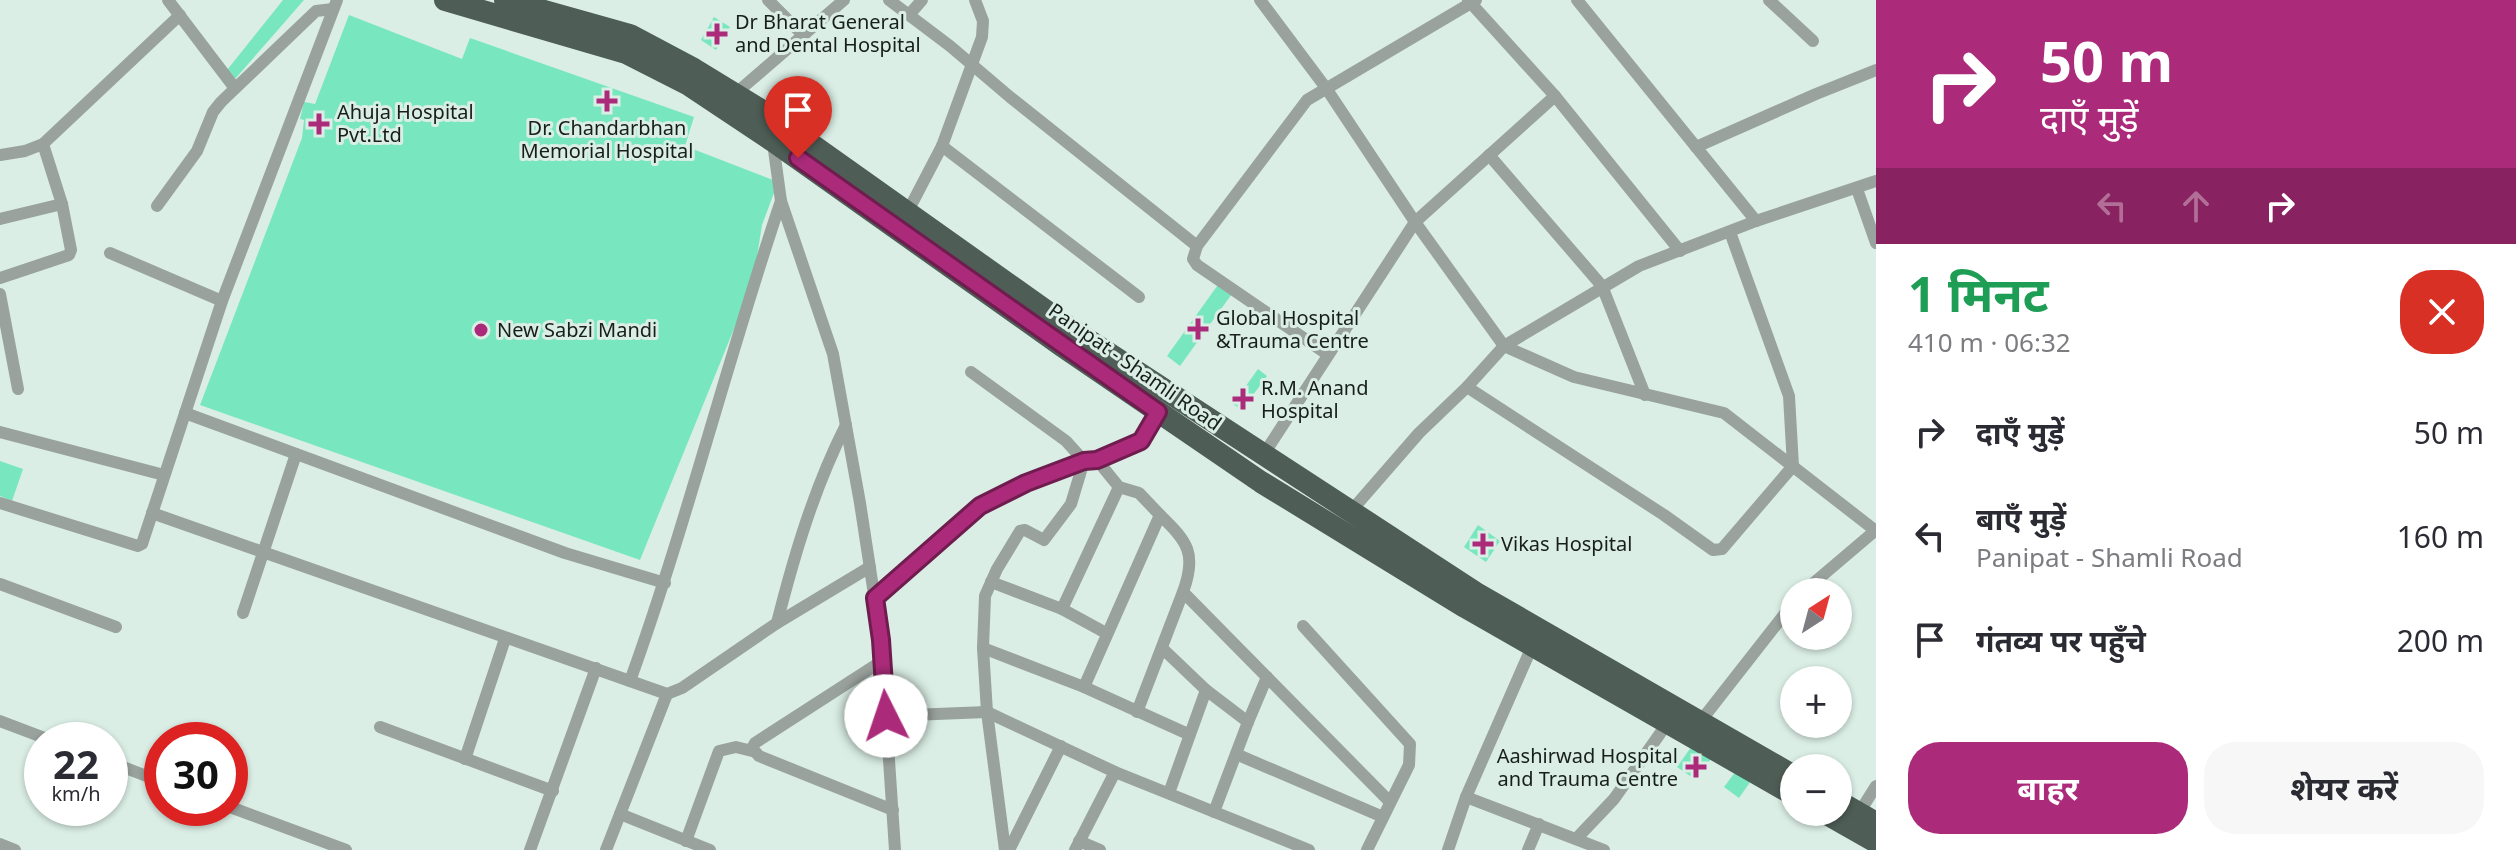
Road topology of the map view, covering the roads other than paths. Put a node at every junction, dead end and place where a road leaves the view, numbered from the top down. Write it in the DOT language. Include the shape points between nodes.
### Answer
graph roads {
  1 [pos="168,0"];
  2 [pos="445,0"];
  3 [pos="768,0"];
  4 [pos="844,0"];
  5 [pos="889,0"];
  6 [pos="922,0"];
  7 [pos="975,0"];
  8 [pos="1260,0"];
  9 [pos="1577,0"];
  10 [pos="1769,0"];
  11 [pos="1472,1"];
  12 [pos="507,4"];
  13 [pos="335,5"];
  14 [pos="828,6"];
  15 [pos="180,15"];
  16 [pos="909,15"];
  17 [pos="804,36"];
  18 [pos="1813,41"];
  19 [pos="971,64"];
  20 [pos="1876,70"];
  21 [pos="234,87"];
  22 [pos="1326,88"];
  23 [pos="735,94"];
  24 [pos="1555,96"];
  25 [pos="775,131"];
  26 [pos="43,144"];
  27 [pos="942,146"];
  28 [pos="1696,147"];
  29 [pos="0,155"];
  30 [pos="1489,155"];
  31 [pos="1876,181"];
  32 [pos="1857,189"];
  33 [pos="781,201"];
  34 [pos="62,204"];
  35 [pos="157,206"];
  36 [pos="0,219"];
  37 [pos="903,220"];
  38 [pos="1756,221"];
  39 [pos="1415,222"];
  40 [pos="1730,232"];
  41 [pos="1876,243"];
  42 [pos="1197,246"];
  43 [pos="1680,251"];
  44 [pos="110,253"];
  45 [pos="0,278"];
  46 [pos="1602,286"];
  47 [pos="0,294"];
  48 [pos="1139,297"];
  49 [pos="222,301"];
  50 [pos="1504,346"];
  51 [pos="1327,354"];
  52 [pos="971,372"];
  53 [pos="1467,387"];
  54 [pos="18,389"];
  55 [pos="1645,395"];
  56 [pos="1158,412"];
  57 [pos="185,413"];
  58 [pos="846,425"];
  59 [pos="0,433"];
  60 [pos="296,454"];
  61 [pos="1091,460"];
  62 [pos="1257,466"];
  63 [pos="1793,466"];
  64 [pos="164,475"];
  65 [pos="1119,487"];
  66 [pos="0,503"];
  67 [pos="1352,510"];
  68 [pos="152,513"];
  69 [pos="1160,515"];
  70 [pos="1876,530"];
  71 [pos="263,552"];
  72 [pos="870,567"];
  73 [pos="1819,578"];
  74 [pos="991,582"];
  75 [pos="665,583"];
  76 [pos="0,584"];
  77 [pos="1183,592"];
  78 [pos="875,598"];
  79 [pos="1062,609"];
  80 [pos="243,613"];
  81 [pos="1780,620"];
  82 [pos="777,623"];
  83 [pos="1303,626"];
  84 [pos="116,627"];
  85 [pos="1106,633"];
  86 [pos="1536,638"];
  87 [pos="505,639"];
  88 [pos="983,648"];
  89 [pos="1162,648"];
  90 [pos="882,661"];
  91 [pos="596,668"];
  92 [pos="1267,677"];
  93 [pos="630,681"];
  94 [pos="1084,687"];
  95 [pos="1206,690"];
  96 [pos="667,694"];
  97 [pos="987,712"];
  98 [pos="1137,712"];
  99 [pos="886,716"];
  100 [pos="1673,716"];
  101 [pos="0,721"];
  102 [pos="1248,722"];
  103 [pos="1700,722"];
  104 [pos="380,727"];
  105 [pos="24,730"];
  106 [pos="1188,734"];
  107 [pos="1061,746"];
  108 [pos="752,751"];
  109 [pos="1236,754"];
  110 [pos="465,759"];
  111 [pos="1780,768"];
  112 [pos="1115,772"];
  113 [pos="1780,786"];
  114 [pos="1876,786"];
  115 [pos="553,791"];
  116 [pos="1169,793"];
  117 [pos="1466,797"];
  118 [pos="1390,802"];
  119 [pos="893,810"];
  120 [pos="1214,812"];
  121 [pos="248,814"];
  122 [pos="620,814"];
  123 [pos="1383,817"];
  124 [pos="1867,818"];
  125 [pos="1539,824"];
  126 [pos="1848,826"];
  127 [pos="1577,838"];
  128 [pos="686,841"];
  129 [pos="1876,842"];
  130 [pos="0,844"];
  131 [pos="1077,846"];
  132 [pos="330,847"];
  133 [pos="15,850"];
  134 [pos="346,850"];
  135 [pos="530,850"];
  136 [pos="606,850"];
  137 [pos="710,850"];
  138 [pos="895,850"];
  139 [pos="1007,850"];
  140 [pos="1100,850"];
  141 [pos="1309,850"];
  142 [pos="1367,850"];
  143 [pos="1448,850"];
  144 [pos="1528,850"];
  145 [pos="1604,850"];
  1 -- 15 [label="street"];
  2 -- 12 [label="highway, Panipat - Shamli Road"];
  3 -- 17 [label="street"];
  4 -- 14 [label="street"];
  5 -- 16 [label="street"];
  6 -- 16 [label="street"];
  7 -- 19 [label="street" via="983,27"];
  8 -- 22 [label="street"];
  9 -- 28 [label="street"];
  10 -- 18 [label="street"];
  11 -- 22 [label="street"];
  11 -- 24 [label="street"];
  12 -- 23 [label="highway, Panipat - Shamli Road" via="630,35"];
  12 -- 25 [label="highway, Panipat - Shamli Road" via="626,53"];
  13 -- 21 [label="street" via="316,11"];
  13 -- 49 [label="street"];
  14 -- 17 [label="street"];
  15 -- 21 [label="street"];
  15 -- 26 [label="street"];
  16 -- 19 [label="street"];
  17 -- 23 [label="street"];
  19 -- 27 [label="street"];
  19 -- 42 [label="street"];
  20 -- 28 [label="street"];
  21 -- 35 [label="street" via="213,112 197,151"];
  22 -- 39 [label="street"];
  22 -- 42 [label="street" via="1303,103"];
  23 -- 25 [label="highway, Panipat - Shamli Road"];
  24 -- 30 [label="street"];
  24 -- 43 [label="street"];
  25 -- 33 [label="street"];
  25 -- 37 [label="highway, Panipat - Shamli Road"];
  26 -- 29 [label="street"];
  26 -- 34 [label="street"];
  27 -- 37 [label="street"];
  27 -- 48 [label="street"];
  28 -- 38 [label="street"];
  30 -- 39 [label="street"];
  30 -- 46 [label="street"];
  31 -- 32 [label="street"];
  32 -- 38 [label="street"];
  32 -- 41 [label="street"];
  33 -- 58 [label="street" via="833,354"];
  33 -- 75 [label="street"];
  34 -- 36 [label="street"];
  34 -- 45 [label="street" via="72,246 69,255"];
  37 -- 56 [label="highway, Panipat - Shamli Road"];
  37 -- 62 [label="highway, Panipat - Shamli Road" via="1073,330"];
  38 -- 40 [label="street"];
  39 -- 50 [label="street"];
  39 -- 51 [label="street"];
  40 -- 43 [label="street"];
  40 -- 63 [label="street" via="1789,396"];
  42 -- 51 [label="street" via="1197,265"];
  43 -- 46 [label="street"];
  44 -- 49 [label="street"];
  46 -- 50 [label="street"];
  46 -- 55 [label="street"];
  47 -- 54 [label="street"];
  49 -- 57 [label="street"];
  50 -- 53 [label="street"];
  50 -- 55 [label="street" via="1574,377"];
  51 -- 62 [label="street"];
  52 -- 61 [label="street"];
  53 -- 63 [label="street" via="1713,550 1722,549"];
  53 -- 67 [label="street"];
  55 -- 63 [label="street" via="1724,413"];
  56 -- 61 [label="street" via="1141,441"];
  56 -- 62 [label="highway, Panipat - Shamli Road"];
  57 -- 60 [label="street"];
  57 -- 64 [label="street"];
  58 -- 72 [label="street"];
  58 -- 82 [label="street" via="811,510"];
  59 -- 64 [label="street"];
  60 -- 71 [label="street"];
  60 -- 75 [label="street" via="565,553"];
  61 -- 65 [label="street"];
  61 -- 74 [label="street" via="1071,504 1046,539 1020,531"];
  61 -- 78 [label="street" via="980,506"];
  62 -- 67 [label="highway, Panipat - Shamli Road"];
  62 -- 86 [label="highway, Panipat - Shamli Road"];
  63 -- 70 [label="street"];
  64 -- 68 [label="street"];
  65 -- 69 [label="street" via="1139,493"];
  65 -- 79 [label="street"];
  66 -- 68 [label="street" via="138,546"];
  67 -- 86 [label="highway, Panipat - Shamli Road"];
  68 -- 71 [label="street"];
  69 -- 77 [label="street" via="1185,541 1191,570"];
  69 -- 85 [label="street"];
  70 -- 73 [label="street"];
  71 -- 80 [label="street"];
  71 -- 87 [label="street"];
  72 -- 78 [label="street"];
  72 -- 82 [label="street"];
  74 -- 79 [label="street"];
  74 -- 88 [label="street" via="985,596"];
  75 -- 93 [label="street"];
  76 -- 84 [label="street"];
  77 -- 89 [label="street"];
  77 -- 92 [label="street"];
  78 -- 90 [label="street"];
  79 -- 85 [label="street"];
  81 -- 103 [label="street"];
  82 -- 96 [label="street"];
  83 -- 118 [label="street" via="1410,744 1409,765"];
  85 -- 94 [label="street"];
  86 -- 100 [label="highway, Panipat - Shamli Road"];
  86 -- 117 [label="street"];
  87 -- 91 [label="street"];
  87 -- 110 [label="street"];
  88 -- 94 [label="street"];
  88 -- 97 [label="street"];
  89 -- 95 [label="street"];
  89 -- 98 [label="street"];
  90 -- 99 [label="street"];
  90 -- 108 [label="street" via="755,743"];
  91 -- 93 [label="street"];
  91 -- 115 [label="street"];
  92 -- 102 [label="street"];
  92 -- 118 [label="street"];
  93 -- 96 [label="street"];
  94 -- 98 [label="street"];
  95 -- 102 [label="street"];
  95 -- 106 [label="street"];
  96 -- 122 [label="street"];
  97 -- 99 [label="street"];
  97 -- 107 [label="street"];
  97 -- 139 [label="street"];
  98 -- 106 [label="street"];
  99 -- 119 [label="street"];
  100 -- 103 [label="highway, Panipat - Shamli Road"];
  100 -- 113 [label="highway, Panipat - Shamli Road"];
  100 -- 127 [label="street" via="1614,799"];
  101 -- 105 [label="street"];
  102 -- 109 [label="street"];
  103 -- 111 [label="highway, Panipat - Shamli Road"];
  104 -- 110 [label="street"];
  106 -- 116 [label="street"];
  107 -- 112 [label="street"];
  107 -- 139 [label="street"];
  108 -- 119 [label="street"];
  108 -- 128 [label="street" via="719,751"];
  109 -- 120 [label="street"];
  109 -- 123 [label="street"];
  110 -- 115 [label="street"];
  112 -- 116 [label="street"];
  112 -- 131 [label="street"];
  114 -- 124 [label="street"];
  115 -- 135 [label="street"];
  116 -- 120 [label="street"];
  117 -- 125 [label="street"];
  117 -- 143 [label="street"];
  118 -- 123 [label="street"];
  119 -- 138 [label="street"];
  120 -- 141 [label="street"];
  121 -- 132 [label="street"];
  122 -- 128 [label="street"];
  122 -- 136 [label="street"];
  123 -- 142 [label="street"];
  125 -- 127 [label="street"];
  125 -- 144 [label="street"];
  126 -- 129 [label="highway"];
  127 -- 145 [label="street"];
  128 -- 137 [label="street"];
  130 -- 133 [label="street"];
  131 -- 140 [label="street"];
  132 -- 134 [label="street"];
}
